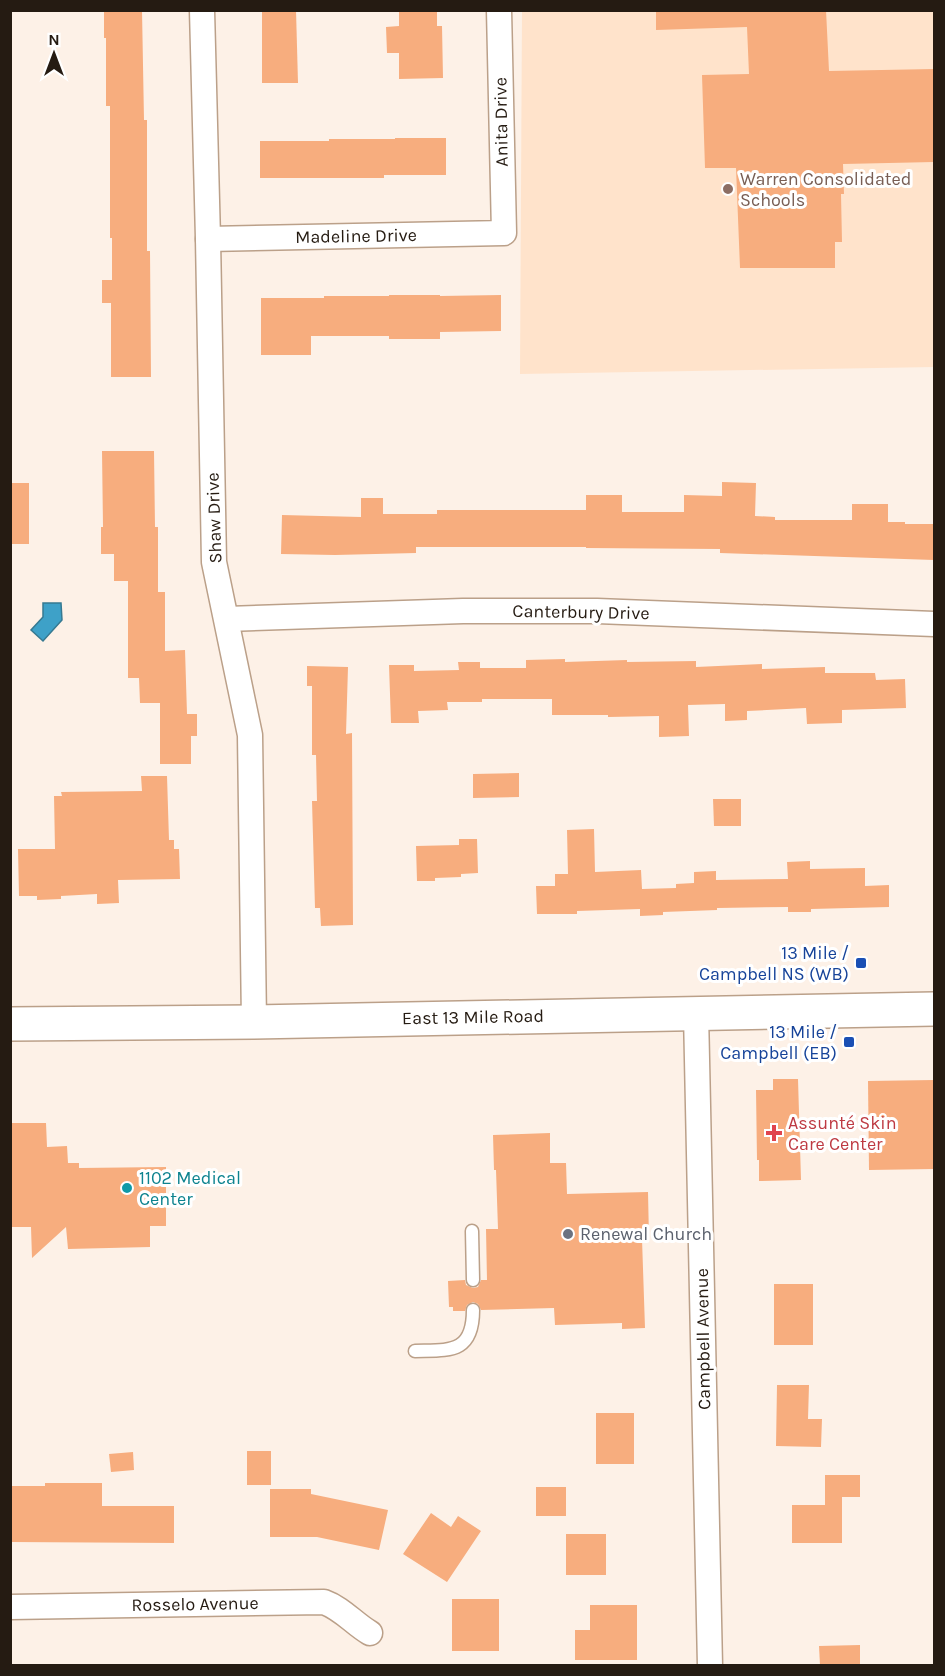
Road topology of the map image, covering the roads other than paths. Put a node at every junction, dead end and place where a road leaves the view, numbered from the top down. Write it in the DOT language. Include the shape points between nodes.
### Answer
graph roads {
  1 [pos="202,10"];
  2 [pos="499,10"];
  3 [pos="504,233"];
  4 [pos="208,239"];
  5 [pos="227,619"];
  6 [pos="934,624"];
  7 [pos="934,1009"];
  8 [pos="696,1012"];
  9 [pos="254,1022"];
  10 [pos="10,1024"];
  11 [pos="472,1231"];
  12 [pos="473,1280"];
  13 [pos="473,1310"];
  14 [pos="415,1351"];
  15 [pos="10,1607"];
  16 [pos="370,1633"];
  17 [pos="710,1665"];
  1 -- 4 [label="street, Shaw Drive"];
  2 -- 3 [label="street, Anita Drive"];
  3 -- 4 [label="street, Madeline Drive"];
  4 -- 5 [label="street, Shaw Drive" via="214,562"];
  5 -- 6 [label="street, Canterbury Drive" via="597,610"];
  5 -- 9 [label="street, Shaw Drive" via="250,735"];
  7 -- 8 [label="main road, East 13 Mile Road"];
  8 -- 9 [label="main road, East 13 Mile Road"];
  8 -- 17 [label="street, Campbell Avenue"];
  9 -- 10 [label="main road, East 13 Mile Road"];
  11 -- 12 [label="lane"];
  13 -- 14 [label="lane" via="471,1331 459,1347"];
  15 -- 16 [label="street, Rosselo Avenue" via="324,1602"];
}
